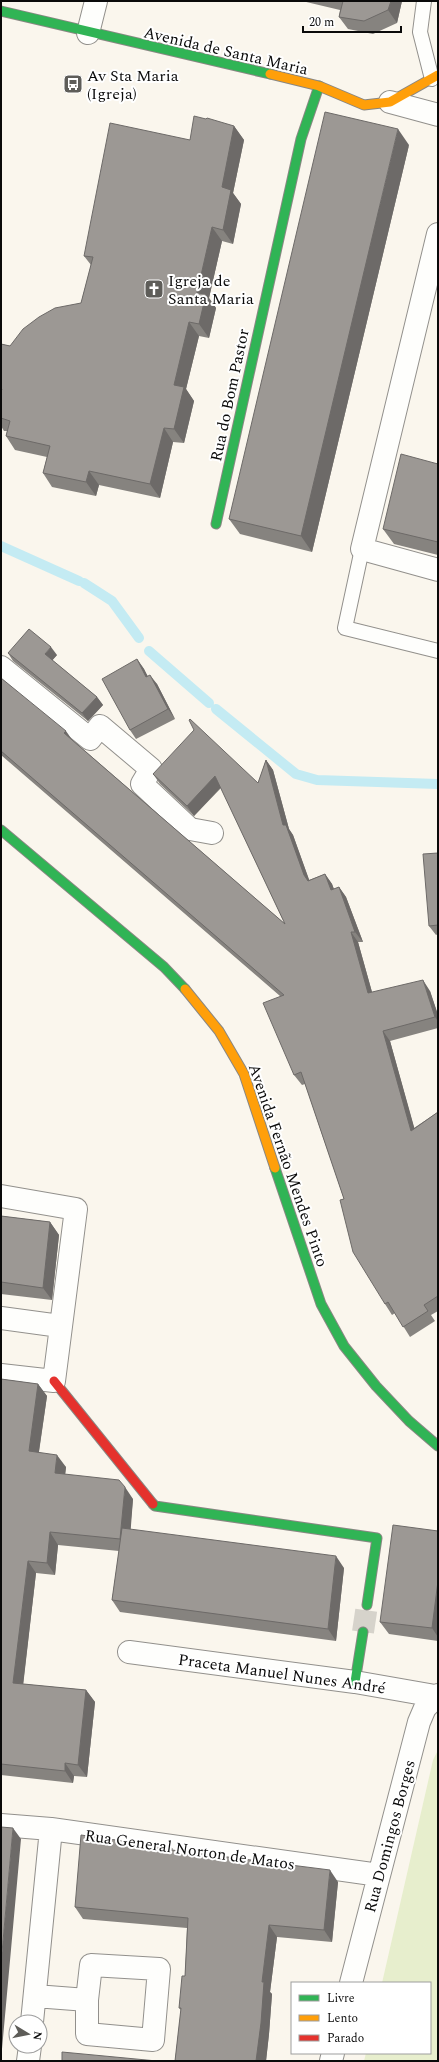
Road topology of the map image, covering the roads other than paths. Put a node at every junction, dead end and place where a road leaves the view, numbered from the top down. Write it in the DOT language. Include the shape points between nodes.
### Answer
graph roads {
  1 [pos="96,1"];
  2 [pos="424,1"];
  3 [pos="1,11"];
  4 [pos="88,33"];
  5 [pos="435,77"];
  6 [pos="319,86"];
  7 [pos="390,102"];
  8 [pos="438,115"];
  9 [pos="438,234"];
  10 [pos="433,277"];
  11 [pos="216,524"];
  12 [pos="362,549"];
  13 [pos="438,570"];
  14 [pos="438,651"];
  15 [pos="1,668"];
  16 [pos="1,830"];
  17 [pos="212,834"];
  18 [pos="1,1196"];
  19 [pos="1,1318"];
  20 [pos="60,1326"];
  21 [pos="1,1375"];
  22 [pos="54,1380"];
  23 [pos="438,1446"];
  24 [pos="366,1605"];
  25 [pos="363,1632"];
  26 [pos="129,1652"];
  27 [pos="355,1682"];
  28 [pos="437,1695"];
  29 [pos="1,1825"];
  30 [pos="51,1829"];
  31 [pos="379,1875"];
  32 [pos="351,1982"];
  33 [pos="34,1996"];
  34 [pos="87,2000"];
  35 [pos="33,2014"];
  1 -- 4 [label="street"];
  2 -- 5 [label="lane" via="420,32"];
  3 -- 4 [label="street, Avenida de Santa Maria"];
  4 -- 6 [label="street, Avenida de Santa Maria"];
  5 -- 7 [label="street, Avenida de Santa Maria"];
  6 -- 7 [label="street, Avenida de Santa Maria" via="364,105"];
  6 -- 11 [label="street, Rua do Bom Pastor" via="301,139"];
  7 -- 8 [label="street"];
  9 -- 10 [label="street"];
  10 -- 12 [label="street"];
  12 -- 13 [label="street"];
  12 -- 14 [label="lane" via="345,628"];
  15 -- 17 [label="street" via="90,739 100,726 151,769 142,784 190,829"];
  16 -- 23 [label="street, Avenida Fernão Mendes Pinto" via="164,967 182,985 218,1031 244,1074 321,1304 344,1346 376,1386 409,1421"];
  18 -- 20 [label="street" via="76,1209"];
  19 -- 20 [label="street"];
  20 -- 22 [label="street"];
  21 -- 22 [label="street"];
  22 -- 24 [label="street" via="155,1506 377,1538"];
  25 -- 27 [label="street"];
  26 -- 27 [label="street, Praceta Manuel Nunes André"];
  27 -- 28 [label="street, Praceta Manuel Nunes André"];
  28 -- 31 [label="street, Rua Domingos Borges" via="425,1708 419,1722"];
  29 -- 30 [label="street, Rua General Norton de Matos"];
  30 -- 31 [label="street, Rua General Norton de Matos"];
  30 -- 33 [label="street"];
  31 -- 32 [label="street, Rua Domingos Borges"];
  33 -- 34 [label="street"];
  33 -- 35 [label="street"];
}
